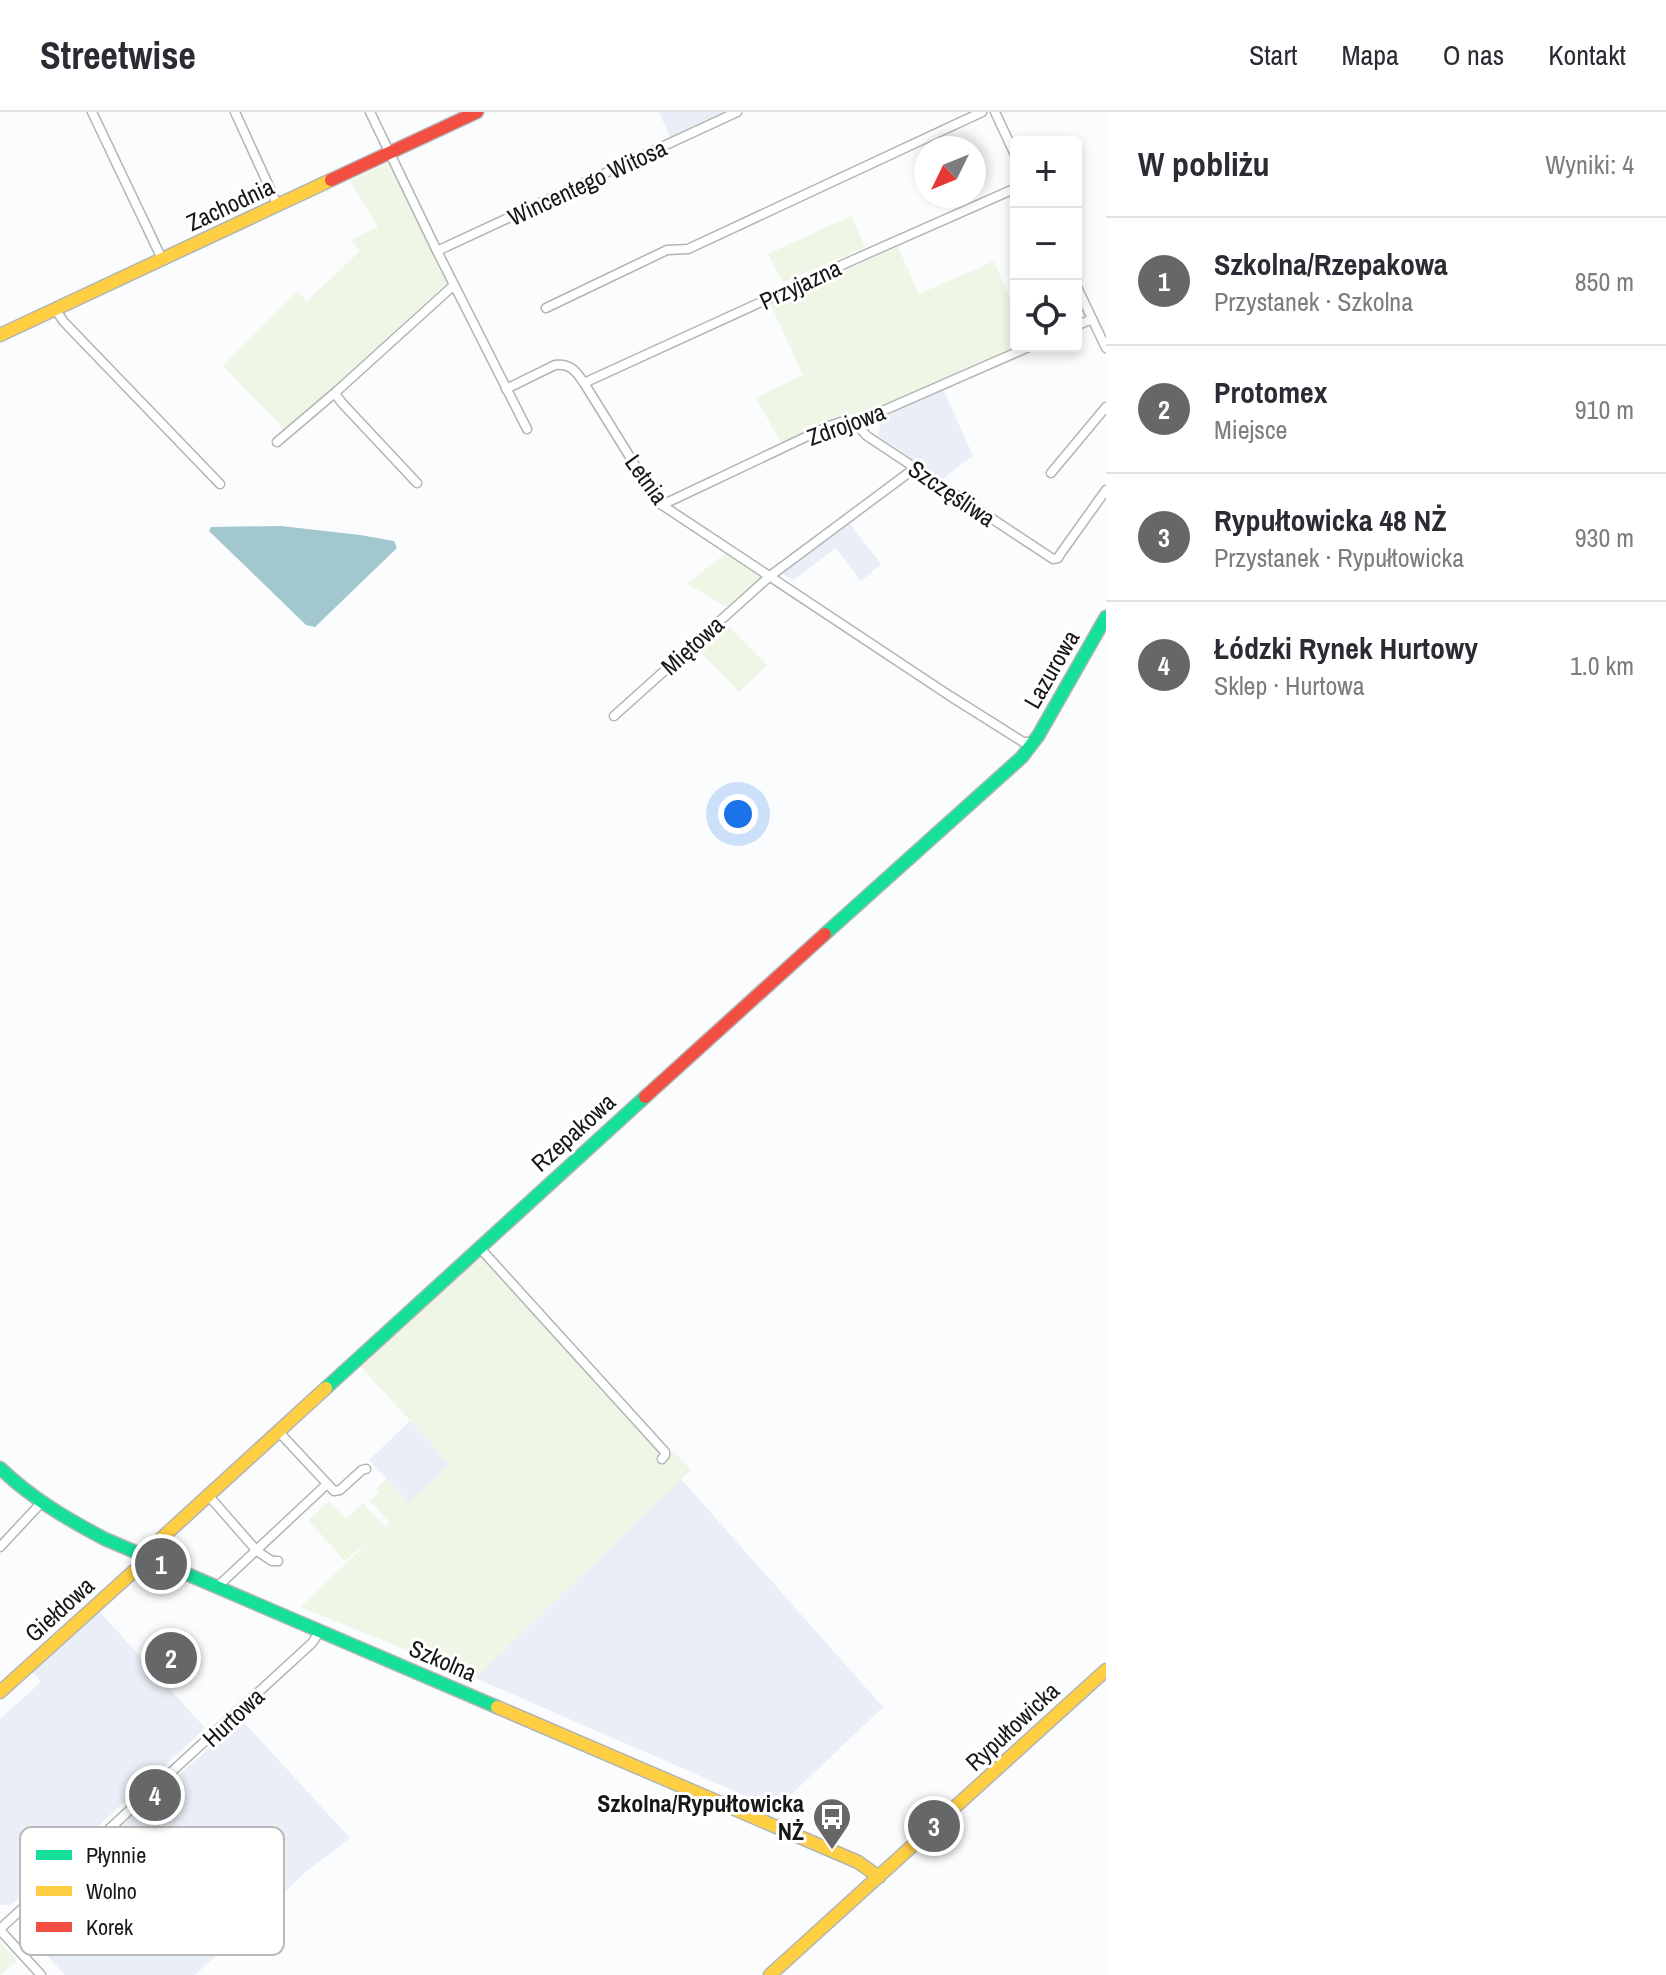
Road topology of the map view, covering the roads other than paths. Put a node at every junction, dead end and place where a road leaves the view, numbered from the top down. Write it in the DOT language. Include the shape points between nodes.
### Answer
graph roads {
  1 [pos="92,112"];
  2 [pos="235,112"];
  3 [pos="370,112"];
  4 [pos="477,112"];
  5 [pos="737,112"];
  6 [pos="982,112"];
  7 [pos="995,112"];
  8 [pos="1010,144"];
  9 [pos="390,153"];
  10 [pos="1010,191"];
  11 [pos="278,206"];
  12 [pos="437,251"];
  13 [pos="162,259"];
  14 [pos="454,285"];
  15 [pos="1082,298"];
  16 [pos="546,308"];
  17 [pos="55,309"];
  18 [pos="1092,319"];
  19 [pos="1082,323"];
  20 [pos="0,335"];
  21 [pos="1106,348"];
  22 [pos="1017,352"];
  23 [pos="584,383"];
  24 [pos="506,389"];
  25 [pos="337,391"];
  26 [pos="1106,407"];
  27 [pos="855,423"];
  28 [pos="527,429"];
  29 [pos="277,442"];
  30 [pos="915,468"];
  31 [pos="1051,473"];
  32 [pos="417,483"];
  33 [pos="220,484"];
  34 [pos="1106,490"];
  35 [pos="662,505"];
  36 [pos="770,576"];
  37 [pos="1106,617"];
  38 [pos="614,716"];
  39 [pos="1032,742"];
  40 [pos="479,1247"];
  41 [pos="278,1431"];
  42 [pos="662,1459"];
  43 [pos="0,1468"];
  44 [pos="366,1469"];
  45 [pos="327,1484"];
  46 [pos="208,1495"];
  47 [pos="42,1502"];
  48 [pos="0,1547"];
  49 [pos="257,1551"];
  50 [pos="146,1558"];
  51 [pos="278,1561"];
  52 [pos="217,1587"];
  53 [pos="320,1631"];
  54 [pos="1106,1670"];
  55 [pos="0,1692"];
  56 [pos="112,1827"];
  57 [pos="879,1877"];
  58 [pos="20,1912"];
  59 [pos="0,1930"];
  60 [pos="20,1952"];
  61 [pos="23,1955"];
  62 [pos="41,1975"];
  63 [pos="770,1975"];
  1 -- 13 [label="street"];
  2 -- 11 [label="street"];
  3 -- 9 [label="street"];
  4 -- 9 [label="street, Zachodnia"];
  5 -- 12 [label="street, Wincentego Witosa"];
  6 -- 16 [label="street" via="688,249 667,250"];
  7 -- 8 [label="street"];
  9 -- 11 [label="street, Zachodnia"];
  9 -- 12 [label="street"];
  10 -- 23 [label="street, Przyjazna"];
  11 -- 13 [label="street, Zachodnia"];
  12 -- 14 [label="street"];
  13 -- 17 [label="street, Zachodnia"];
  14 -- 24 [label="street"];
  14 -- 25 [label="street"];
  15 -- 18 [label="street"];
  17 -- 20 [label="street, Zachodnia"];
  17 -- 33 [label="street"];
  18 -- 19 [label="street"];
  18 -- 21 [label="street"];
  22 -- 27 [label="street, Zdrojowa"];
  23 -- 24 [label="street, Letnia" via="572,367 561,364"];
  23 -- 35 [label="street, Letnia"];
  24 -- 28 [label="street"];
  25 -- 29 [label="street"];
  25 -- 32 [label="street"];
  26 -- 31 [label="street"];
  27 -- 30 [label="street, Szczęśliwa"];
  27 -- 35 [label="street, Zdrojowa" via="829,426"];
  30 -- 34 [label="street, Szczęśliwa" via="1053,559"];
  30 -- 36 [label="street, Miętowa"];
  35 -- 36 [label="street, Letnia"];
  36 -- 38 [label="street, Miętowa"];
  36 -- 39 [label="street, Letnia" via="962,704 1023,742"];
  37 -- 39 [label="street, Lazurowa"];
  39 -- 40 [label="street, Rzepakowa" via="1022,757"];
  40 -- 41 [label="street, Rzepakowa"];
  40 -- 42 [label="street" via="665,1452"];
  41 -- 45 [label="street"];
  41 -- 46 [label="street, Rzepakowa"];
  43 -- 47 [label="street, Szkolna"];
  44 -- 45 [label="street" via="337,1492"];
  45 -- 49 [label="street"];
  46 -- 49 [label="street"];
  46 -- 50 [label="street, Rzepakowa"];
  47 -- 48 [label="street"];
  47 -- 50 [label="street, Szkolna"];
  49 -- 51 [label="street"];
  49 -- 52 [label="street"];
  50 -- 52 [label="street, Szkolna"];
  50 -- 55 [label="street, Giełdowa"];
  52 -- 53 [label="street, Szkolna"];
  53 -- 56 [label="street, Hurtowa"];
  53 -- 57 [label="street, Szkolna" via="845,1856"];
  54 -- 57 [label="street, Rypułtowicka"];
  57 -- 63 [label="street, Rypułtowicka"];
  58 -- 59 [label="street, Hurtowa"];
  59 -- 60 [label="street"];
  61 -- 62 [label="street"];
}
